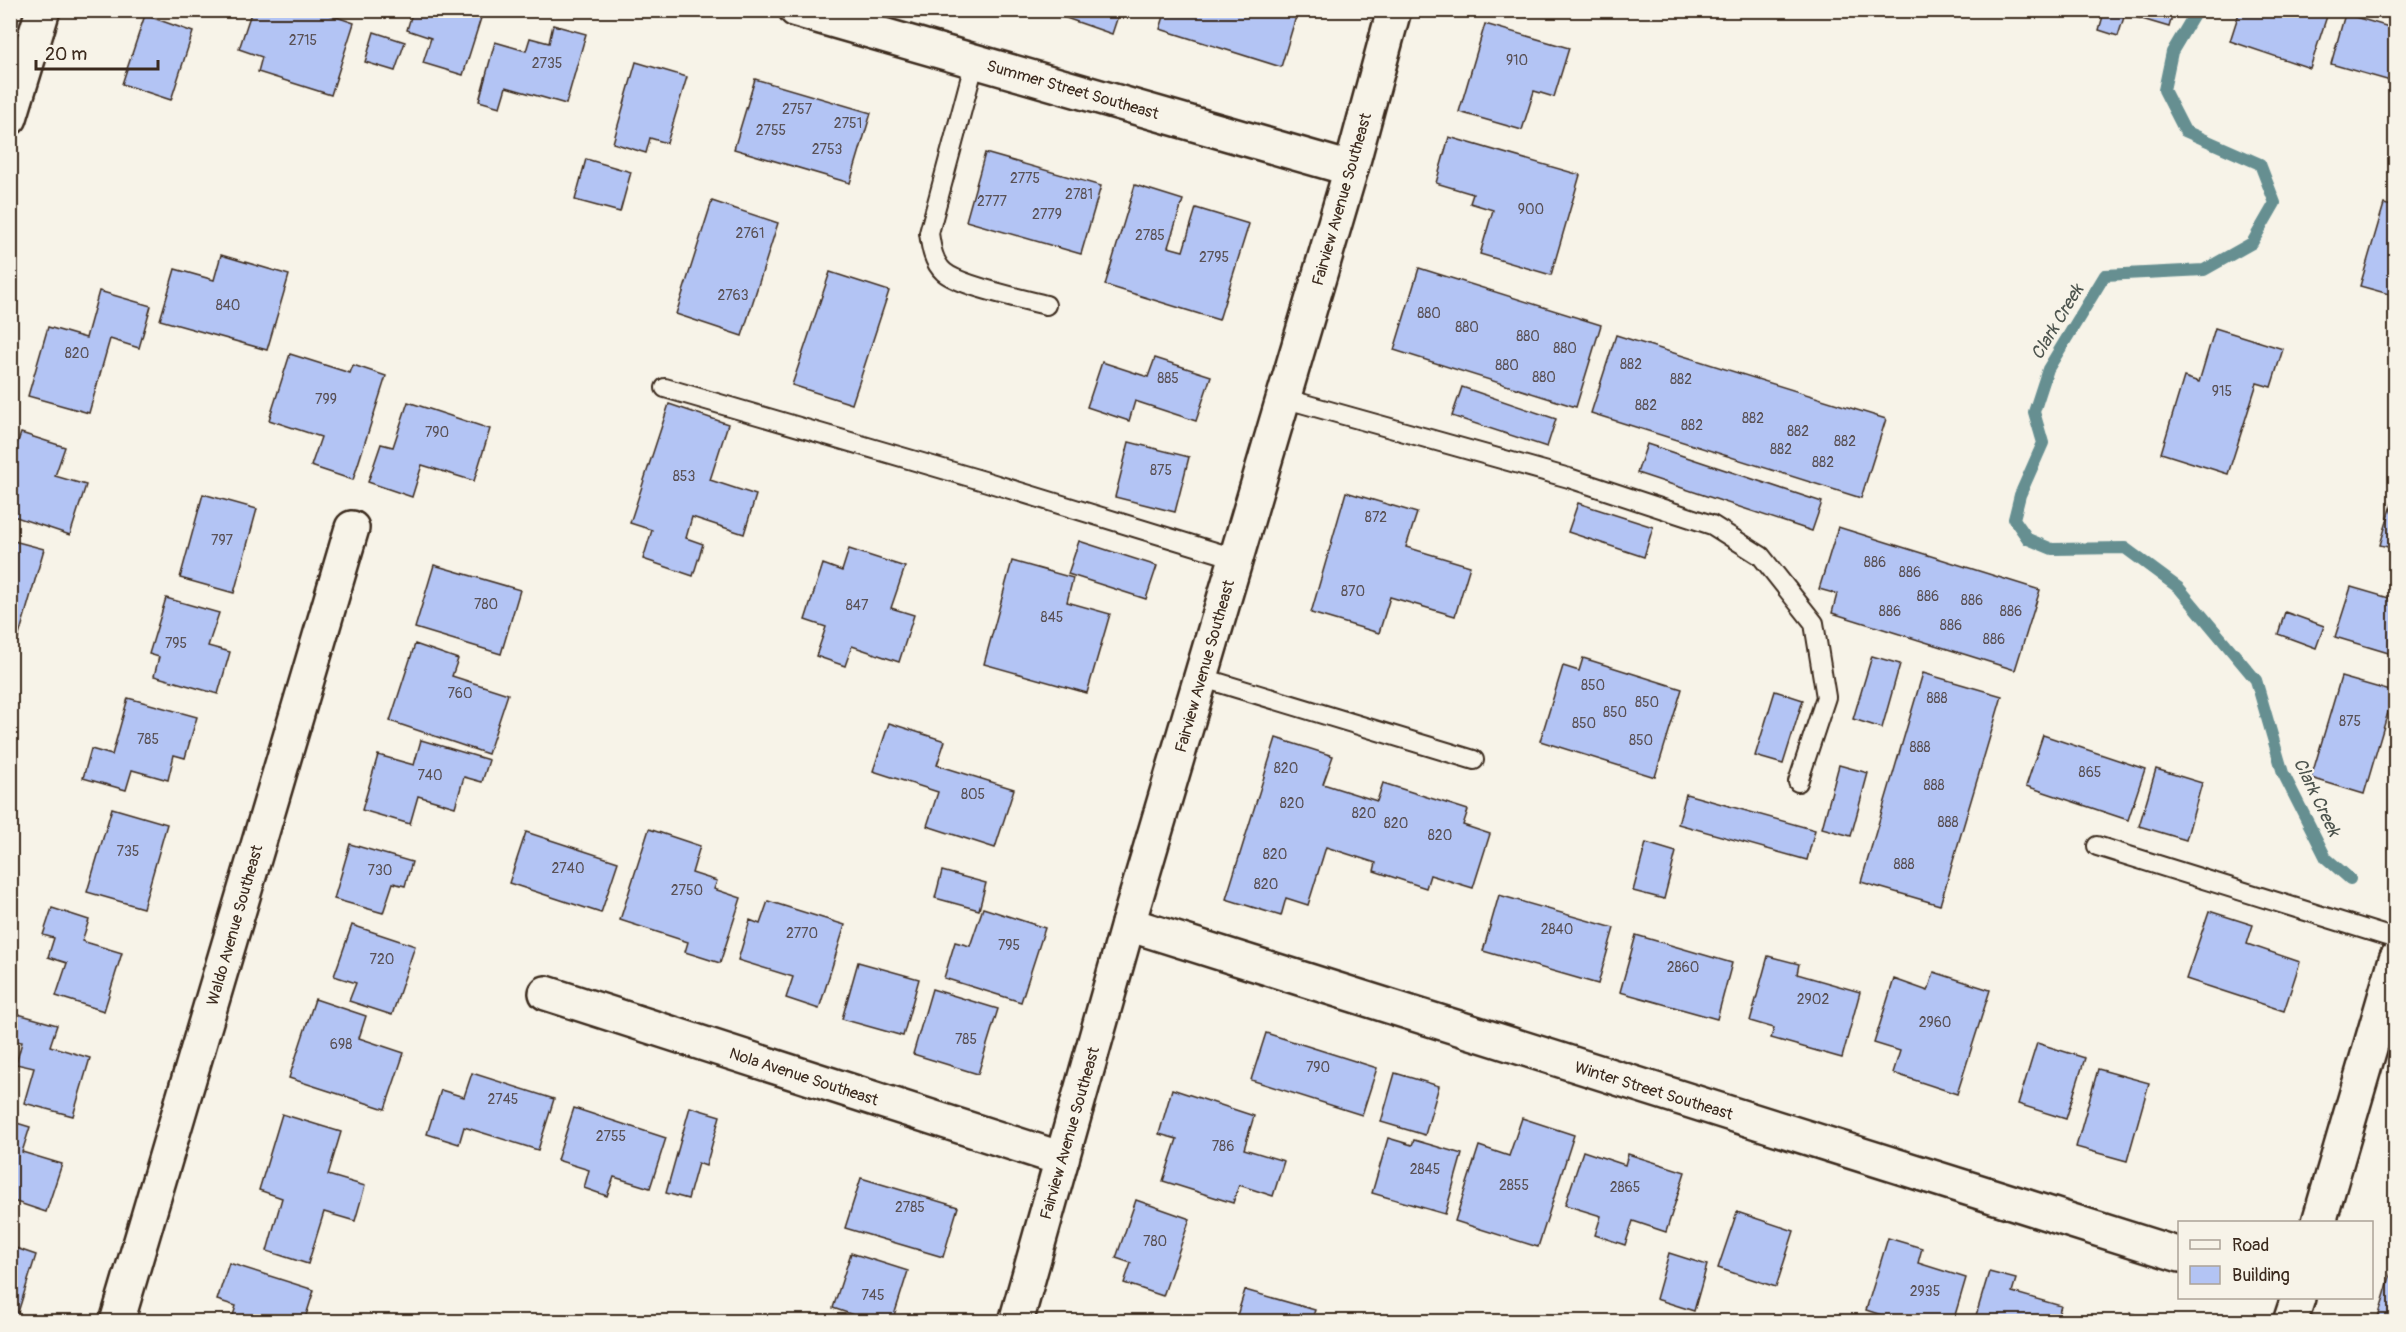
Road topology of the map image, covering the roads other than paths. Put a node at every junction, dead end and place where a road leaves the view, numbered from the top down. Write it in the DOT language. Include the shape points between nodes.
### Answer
graph roads {
  1 [pos="43,10"];
  2 [pos="795,10"];
  3 [pos="1394,10"];
  4 [pos="848,18"];
  5 [pos="975,61"];
  6 [pos="10,118"];
  7 [pos="1351,169"];
  8 [pos="1046,305"];
  9 [pos="665,388"];
  10 [pos="1283,398"];
  11 [pos="352,528"];
  12 [pos="1235,558"];
  13 [pos="1200,677"];
  14 [pos="1474,760"];
  15 [pos="1798,782"];
  16 [pos="2097,846"];
  17 [pos="1128,924"];
  18 [pos="2396,939"];
  19 [pos="2396,959"];
  20 [pos="546,993"];
  21 [pos="1062,1159"];
  22 [pos="2319,1221"];
  23 [pos="2178,1254"];
  24 [pos="2298,1299"];
  25 [pos="117,1322"];
  26 [pos="1016,1322"];
  27 [pos="2290,1322"];
  1 -- 6 [label="street"];
  2 -- 4 [label="street, Summer Street Southeast"];
  3 -- 7 [label="street, Fairview Avenue Southeast"];
  4 -- 5 [label="street, Summer Street Southeast"];
  5 -- 7 [label="street, Summer Street Southeast"];
  5 -- 8 [label="lane" via="929,234 932,254 944,272 964,282"];
  7 -- 10 [label="street, Fairview Avenue Southeast"];
  9 -- 12 [label="lane"];
  10 -- 12 [label="street, Fairview Avenue Southeast"];
  10 -- 15 [label="lane" via="1569,478 1712,525 1761,556 1814,623 1825,686 1826,697"];
  11 -- 25 [label="street, Waldo Avenue Southeast"];
  12 -- 13 [label="street, Fairview Avenue Southeast"];
  13 -- 14 [label="lane"];
  13 -- 17 [label="street, Fairview Avenue Southeast"];
  16 -- 18 [label="lane"];
  17 -- 21 [label="street, Fairview Avenue Southeast"];
  17 -- 23 [label="street, Winter Street Southeast"];
  19 -- 22 [label="street"];
  20 -- 21 [label="street, Nola Avenue Southeast"];
  21 -- 26 [label="street, Fairview Avenue Southeast"];
  24 -- 27 [label="street"];
}
